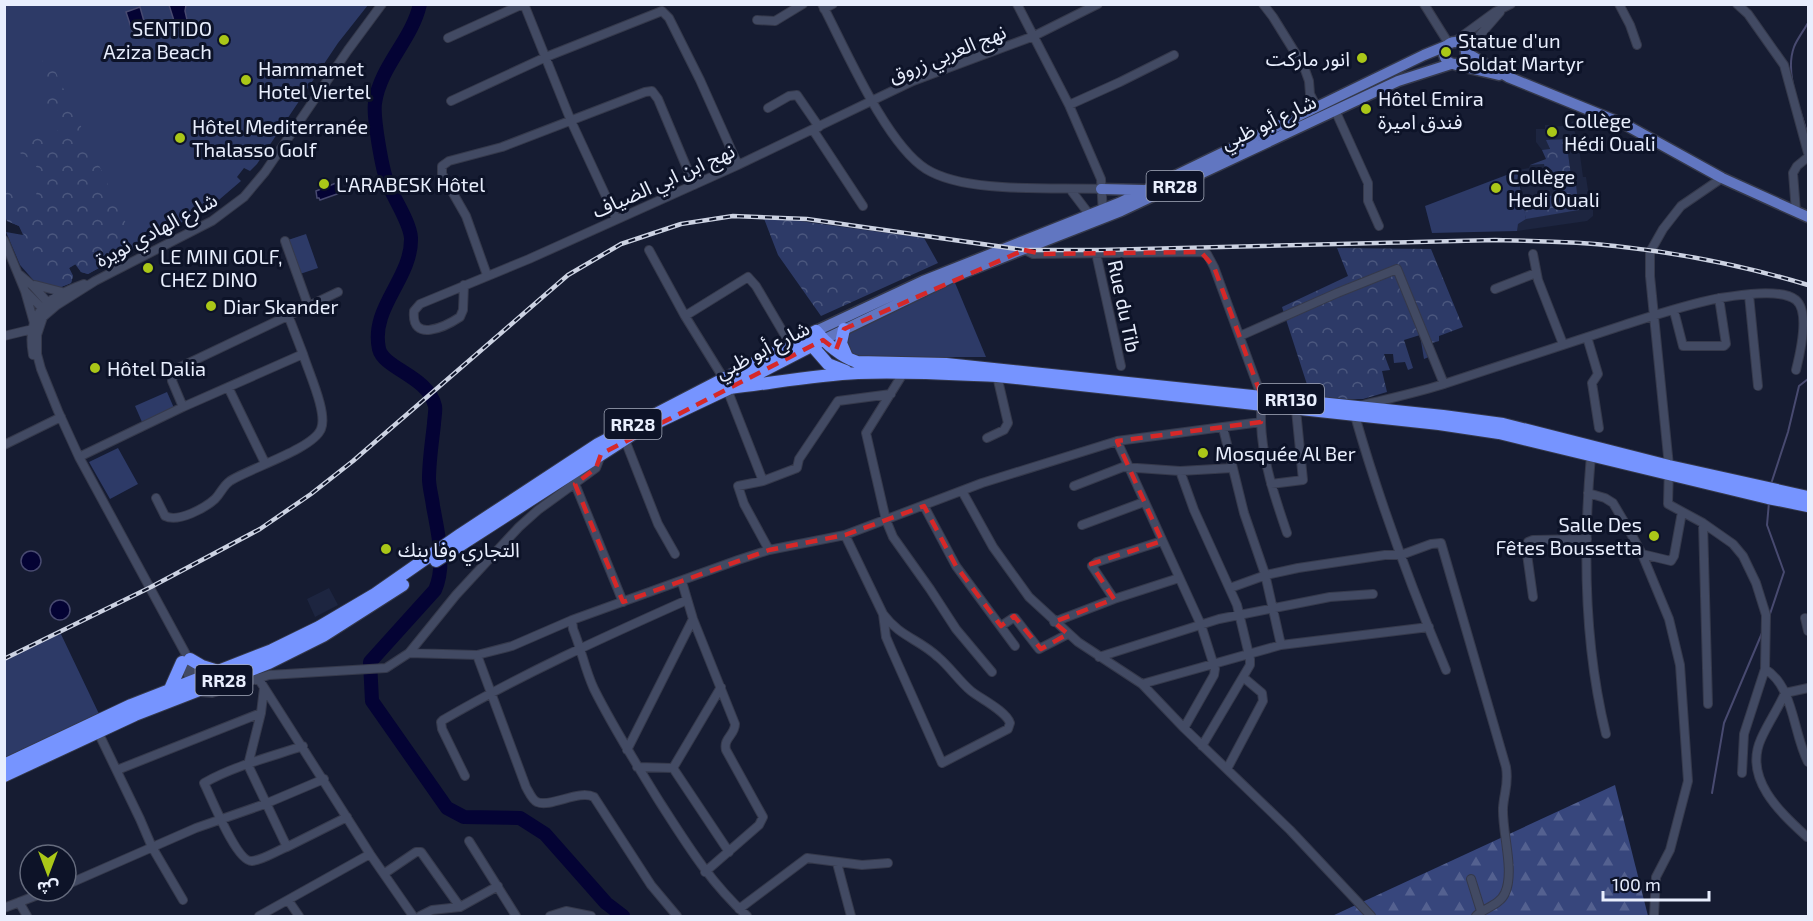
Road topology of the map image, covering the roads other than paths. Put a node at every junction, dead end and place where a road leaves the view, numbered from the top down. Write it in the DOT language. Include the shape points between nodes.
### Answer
graph roads {
  1 [pos="382,4"];
  2 [pos="524,4"];
  3 [pos="803,4"];
  4 [pos="833,4"];
  5 [pos="1017,4"];
  6 [pos="1098,4"];
  7 [pos="1263,4"];
  8 [pos="1424,4"];
  9 [pos="1619,4"];
  10 [pos="1737,4"];
  11 [pos="1508,6"];
  12 [pos="823,7"];
  13 [pos="1496,13"];
  14 [pos="757,20"];
  15 [pos="1034,36"];
  16 [pos="448,38"];
  17 [pos="1450,44"];
  18 [pos="1637,45"];
  19 [pos="1466,52"];
  20 [pos="1174,55"];
  21 [pos="546,57"];
  22 [pos="1453,65"];
  23 [pos="1508,77"];
  24 [pos="451,101"];
  25 [pos="873,101"];
  26 [pos="1069,105"];
  27 [pos="768,108"];
  28 [pos="1317,108"];
  29 [pos="1335,110"];
  30 [pos="571,121"];
  31 [pos="1288,127"];
  32 [pos="816,128"];
  33 [pos="1809,155"];
  34 [pos="738,165"];
  35 [pos="1722,178"];
  36 [pos="693,185"];
  37 [pos="1070,189"];
  38 [pos="1101,189"];
  39 [pos="1146,190"];
  40 [pos="863,206"];
  41 [pos="1796,212"];
  42 [pos="1098,216"];
  43 [pos="1809,217"];
  44 [pos="616,218"];
  45 [pos="1379,225"];
  46 [pos="4,240"];
  47 [pos="285,241"];
  48 [pos="1019,247"];
  49 [pos="649,250"];
  50 [pos="1096,253"];
  51 [pos="1533,254"];
  52 [pos="1536,273"];
  53 [pos="19,274"];
  54 [pos="487,275"];
  55 [pos="95,281"];
  56 [pos="29,282"];
  57 [pos="464,285"];
  58 [pos="1495,289"];
  59 [pos="25,291"];
  60 [pos="62,292"];
  61 [pos="338,292"];
  62 [pos="1749,295"];
  63 [pos="1719,298"];
  64 [pos="308,305"];
  65 [pos="47,308"];
  66 [pos="1674,311"];
  67 [pos="288,315"];
  68 [pos="1655,315"];
  69 [pos="685,316"];
  70 [pos="33,326"];
  71 [pos="844,329"];
  72 [pos="4,336"];
  73 [pos="1240,336"];
  74 [pos="1587,337"];
  75 [pos="814,339"];
  76 [pos="790,344"];
  77 [pos="1563,344"];
  78 [pos="303,354"];
  79 [pos="847,358"];
  80 [pos="1121,366"];
  81 [pos="41,369"];
  82 [pos="1796,370"];
  83 [pos="904,372"];
  84 [pos="856,373"];
  85 [pos="997,376"];
  86 [pos="1444,384"];
  87 [pos="727,385"];
  88 [pos="1758,386"];
  89 [pos="228,387"];
  90 [pos="891,394"];
  91 [pos="1261,401"];
  92 [pos="183,406"];
  93 [pos="1296,410"];
  94 [pos="1356,412"];
  95 [pos="61,417"];
  96 [pos="1260,422"];
  97 [pos="1223,428"];
  98 [pos="1599,428"];
  99 [pos="987,438"];
  100 [pos="625,440"];
  101 [pos="1117,441"];
  102 [pos="4,446"];
  103 [pos="601,454"];
  104 [pos="1592,455"];
  105 [pos="79,457"];
  106 [pos="266,463"];
  107 [pos="1128,467"];
  108 [pos="1232,468"];
  109 [pos="1670,470"];
  110 [pos="1180,471"];
  111 [pos="762,481"];
  112 [pos="575,484"];
  113 [pos="1271,484"];
  114 [pos="1074,486"];
  115 [pos="962,491"];
  116 [pos="1588,493"];
  117 [pos="1782,496"];
  118 [pos="1809,497"];
  119 [pos="156,498"];
  120 [pos="1144,502"];
  121 [pos="924,506"];
  122 [pos="1809,506"];
  123 [pos="1682,512"];
  124 [pos="886,520"];
  125 [pos="1703,523"];
  126 [pos="1082,525"];
  127 [pos="1287,534"];
  128 [pos="845,535"];
  129 [pos="1587,539"];
  130 [pos="1162,541"];
  131 [pos="769,550"];
  132 [pos="675,554"];
  133 [pos="1642,554"];
  134 [pos="1401,555"];
  135 [pos="435,557"];
  136 [pos="1266,575"];
  137 [pos="1179,578"];
  138 [pos="682,582"];
  139 [pos="1230,588"];
  140 [pos="1373,594"];
  141 [pos="1533,597"];
  142 [pos="1114,599"];
  143 [pos="687,600"];
  144 [pos="623,602"];
  145 [pos="1273,607"];
  146 [pos="883,614"];
  147 [pos="1240,615"];
  148 [pos="1805,618"];
  149 [pos="572,620"];
  150 [pos="693,620"];
  151 [pos="1054,622"];
  152 [pos="1201,625"];
  153 [pos="1000,626"];
  154 [pos="1429,627"];
  155 [pos="1809,631"];
  156 [pos="1068,634"];
  157 [pos="1281,645"];
  158 [pos="1015,646"];
  159 [pos="581,648"];
  160 [pos="409,653"];
  161 [pos="1249,653"];
  162 [pos="477,655"];
  163 [pos="1099,657"];
  164 [pos="186,661"];
  165 [pos="1213,662"];
  166 [pos="1765,669"];
  167 [pos="1446,670"];
  168 [pos="218,671"];
  169 [pos="992,672"];
  170 [pos="258,678"];
  171 [pos="1243,678"];
  172 [pos="1142,684"];
  173 [pos="199,686"];
  174 [pos="721,687"];
  175 [pos="264,688"];
  176 [pos="1809,688"];
  177 [pos="170,689"];
  178 [pos="491,692"];
  179 [pos="1785,693"];
  180 [pos="1708,704"];
  181 [pos="261,713"];
  182 [pos="1184,728"];
  183 [pos="98,732"];
  184 [pos="1606,734"];
  185 [pos="303,746"];
  186 [pos="1202,746"];
  187 [pos="627,750"];
  188 [pos="1808,762"];
  189 [pos="4,765"];
  190 [pos="248,765"];
  191 [pos="637,767"];
  192 [pos="673,768"];
  193 [pos="1227,769"];
  194 [pos="117,770"];
  195 [pos="1742,773"];
  196 [pos="4,776"];
  197 [pos="465,776"];
  198 [pos="324,779"];
  199 [pos="265,804"];
  200 [pos="347,817"];
  201 [pos="221,820"];
  202 [pos="1807,837"];
  203 [pos="469,841"];
  204 [pos="152,847"];
  205 [pos="287,847"];
  206 [pos="729,852"];
  207 [pos="370,854"];
  208 [pos="888,862"];
  209 [pos="837,863"];
  210 [pos="705,872"];
  211 [pos="385,873"];
  212 [pos="1471,879"];
  213 [pos="78,880"];
  214 [pos="498,886"];
  215 [pos="183,900"];
  216 [pos="288,900"];
  217 [pos="18,902"];
  218 [pos="460,907"];
  219 [pos="4,908"];
  220 [pos="739,909"];
  221 [pos="443,913"];
  222 [pos="1479,914"];
  223 [pos="259,916"];
  224 [pos="299,916"];
  225 [pos="413,916"];
  226 [pos="420,916"];
  227 [pos="516,916"];
  228 [pos="550,916"];
  229 [pos="591,916"];
  230 [pos="677,916"];
  231 [pos="747,916"];
  232 [pos="851,916"];
  233 [pos="1371,916"];
  234 [pos="1654,916"];
  1 -- 55 [label="street, شارع الهادي نويرة" via="265,172 244,196 212,221"];
  2 -- 16 [label="street"];
  2 -- 21 [label="street"];
  3 -- 14 [label="street" via="775,21"];
  4 -- 12 [label="street"];
  5 -- 15 [label="street"];
  6 -- 15 [label="street, نهج العربي زروق"];
  7 -- 28 [label="street" via="1304,67"];
  8 -- 17 [label="street"];
  9 -- 18 [label="street"];
  10 -- 33 [label="street" via="1784,65"];
  11 -- 13 [label="street"];
  12 -- 25 [label="street"];
  13 -- 17 [label="street"];
  13 -- 19 [label="street"];
  15 -- 25 [label="street, نهج العربي زروق" via="938,70"];
  15 -- 26 [label="street"];
  17 -- 19 [label="main road" via="1462,44"];
  17 -- 22 [label="main road" via="1444,54"];
  17 -- 28 [label="main road, شارع أبو ظبي / RR28"];
  19 -- 22 [label="main road, RR28" via="1464,61"];
  19 -- 23 [label="main road"];
  20 -- 26 [label="street"];
  21 -- 24 [label="street"];
  21 -- 30 [label="street"];
  21 -- 34 [label="street" via="664,12"];
  22 -- 23 [label="main road"];
  22 -- 29 [label="main road, شارع أبو ظبي / RR28" via="1398,81"];
  23 -- 35 [label="main road" via="1626,125"];
  25 -- 32 [label="street, نهج ابن ابي الضياف"];
  25 -- 37 [label="street" via="905,151 927,170 967,183"];
  26 -- 38 [label="street" via="1101,178"];
  27 -- 32 [label="street" via="797,95"];
  28 -- 31 [label="main road, شارع أبو ظبي / RR28"];
  29 -- 31 [label="main road, شارع أبو ظبي / RR28"];
  29 -- 45 [label="street" via="1368,183 1368,201"];
  30 -- 36 [label="street" via="652,91"];
  30 -- 44 [label="street"];
  30 -- 54 [label="street" via="442,166 442,174 466,216"];
  31 -- 39 [label="main road, شارع أبو ظبي / RR28"];
  31 -- 42 [label="main road, شارع أبو ظبي / RR28"];
  32 -- 34 [label="street, نهج ابن ابي الضياف"];
  32 -- 40 [label="street"];
  33 -- 41 [label="street" via="1793,172"];
  34 -- 36 [label="street, نهج ابن ابي الضياف"];
  35 -- 41 [label="main road"];
  35 -- 68 [label="street" via="1681,206 1650,252"];
  36 -- 44 [label="street, نهج ابن ابي الضياف"];
  37 -- 38 [label="street"];
  37 -- 42 [label="street"];
  38 -- 39 [label="main road"];
  38 -- 42 [label="street"];
  39 -- 42 [label="main road, شارع أبو ظبي / RR28"];
  41 -- 43 [label="main road"];
  42 -- 48 [label="main road, شارع أبو ظبي / RR28"];
  44 -- 54 [label="street, نهج ابن ابي الضياف"];
  46 -- 53 [label="street"];
  47 -- 64 [label="street"];
  48 -- 50 [label="street" via="1034,254"];
  48 -- 71 [label="main road, شارع أبو ظبي / RR28"];
  48 -- 75 [label="main road, شارع أبو ظبي / RR28" via="913,285"];
  49 -- 69 [label="street"];
  50 -- 73 [label="street" via="1204,252 1214,267"];
  50 -- 80 [label="street, Rue du Tib"];
  51 -- 52 [label="street"];
  52 -- 58 [label="street"];
  52 -- 77 [label="street"];
  53 -- 56 [label="street"];
  53 -- 59 [label="street"];
  54 -- 57 [label="street, نهج ابن ابي الضياف"];
  55 -- 60 [label="street, شارع الهادي نويرة"];
  55 -- 65 [label="street, شارع الهادي نويرة"];
  56 -- 60 [label="street"];
  56 -- 65 [label="street"];
  57 -- 57 [label="street, نهج ابن ابي الضياف" via="416,306 416,326 428,331 460,317"];
  59 -- 65 [label="street"];
  59 -- 70 [label="street"];
  60 -- 65 [label="street, شارع الهادي نويرة"];
  61 -- 64 [label="street"];
  62 -- 63 [label="street"];
  62 -- 82 [label="street" via="1785,296 1798,302 1803,326"];
  62 -- 88 [label="street"];
  63 -- 66 [label="street"];
  63 -- 66 [label="street" via="1724,346 1683,346"];
  64 -- 67 [label="street"];
  65 -- 70 [label="street, شارع الهادي نويرة"];
  65 -- 81 [label="street" via="37,335"];
  66 -- 68 [label="street"];
  67 -- 78 [label="street"];
  67 -- 92 [label="street" via="174,370 172,381"];
  68 -- 74 [label="street"];
  68 -- 109 [label="street"];
  69 -- 76 [label="street" via="748,277"];
  69 -- 87 [label="street"];
  70 -- 72 [label="street"];
  70 -- 81 [label="street" via="33,355"];
  71 -- 75 [label="main road, شارع أبو ظبي / RR28"];
  71 -- 79 [label="highway" via="841,343"];
  73 -- 86 [label="street" via="1397,269"];
  73 -- 91 [label="street"];
  74 -- 77 [label="street"];
  74 -- 98 [label="street" via="1598,374 1592,383"];
  75 -- 76 [label="highway, شارع أبو ظبي / RR28"];
  75 -- 79 [label="highway, RR130"];
  75 -- 84 [label="highway, RR130" via="828,364"];
  75 -- 87 [label="highway, شارع أبو ظبي / RR28"];
  76 -- 87 [label="highway, شارع أبو ظبي / RR28"];
  77 -- 86 [label="street"];
  78 -- 89 [label="street"];
  78 -- 106 [label="street" via="322,411 322,427 312,440"];
  79 -- 91 [label="highway, RR130" via="868,363 958,365"];
  81 -- 95 [label="street"];
  83 -- 84 [label="highway, RR130"];
  83 -- 85 [label="highway, RR130"];
  83 -- 90 [label="street"];
  84 -- 87 [label="highway"];
  85 -- 91 [label="highway, RR130"];
  85 -- 99 [label="street" via="1008,423 1004,430"];
  86 -- 94 [label="street"];
  87 -- 100 [label="highway, شارع أبو ظبي / RR28"];
  87 -- 111 [label="street"];
  87 -- 135 [label="highway, شارع أبو ظبي / RR28" via="630,426 598,444 461,534"];
  89 -- 92 [label="street"];
  89 -- 106 [label="street"];
  90 -- 111 [label="street" via="838,401 797,468"];
  90 -- 124 [label="street" via="866,433"];
  91 -- 93 [label="highway, RR130"];
  91 -- 94 [label="highway, RR130"];
  91 -- 96 [label="street"];
  92 -- 105 [label="street"];
  93 -- 94 [label="highway, RR130"];
  93 -- 113 [label="street" via="1303,480"];
  94 -- 104 [label="highway, RR130" via="1499,433"];
  94 -- 109 [label="highway, RR130" via="1503,424"];
  94 -- 134 [label="street"];
  95 -- 102 [label="street"];
  95 -- 105 [label="street"];
  96 -- 97 [label="street"];
  96 -- 113 [label="street"];
  97 -- 101 [label="street"];
  97 -- 108 [label="street"];
  100 -- 103 [label="highway, شارع أبو ظبي / RR28"];
  100 -- 132 [label="street" via="658,524"];
  101 -- 107 [label="street"];
  101 -- 115 [label="street"];
  103 -- 112 [label="street" via="596,468"];
  103 -- 135 [label="highway, شارع أبو ظبي / RR28" via="457,548"];
  104 -- 109 [label="highway, RR130"];
  104 -- 116 [label="street"];
  105 -- 164 [label="street" via="151,587"];
  106 -- 119 [label="street" via="230,480 212,501 182,518 165,516"];
  107 -- 110 [label="street"];
  107 -- 114 [label="street"];
  107 -- 120 [label="street"];
  108 -- 110 [label="street"];
  108 -- 136 [label="street"];
  109 -- 117 [label="highway, RR130"];
  109 -- 123 [label="street" via="1668,504"];
  110 -- 139 [label="street"];
  111 -- 131 [label="street" via="738,489"];
  112 -- 144 [label="street"];
  112 -- 160 [label="street" via="519,527"];
  113 -- 127 [label="street"];
  115 -- 121 [label="street"];
  115 -- 151 [label="street" via="993,547 1029,597"];
  116 -- 129 [label="street"];
  116 -- 133 [label="street" via="1613,503"];
  117 -- 118 [label="highway, RR130"];
  117 -- 122 [label="highway, RR130"];
  120 -- 126 [label="street"];
  120 -- 130 [label="street"];
  121 -- 124 [label="street"];
  121 -- 153 [label="street" via="956,566"];
  123 -- 125 [label="street"];
  123 -- 133 [label="street" via="1671,561"];
  124 -- 128 [label="street"];
  124 -- 169 [label="street" via="893,537 944,613"];
  125 -- 166 [label="street" via="1733,544 1756,583 1766,615"];
  125 -- 180 [label="street"];
  128 -- 131 [label="street"];
  128 -- 146 [label="street"];
  129 -- 141 [label="street" via="1528,542"];
  129 -- 184 [label="street" via="1594,677"];
  130 -- 137 [label="street"];
  130 -- 142 [label="street" via="1093,564"];
  131 -- 138 [label="street"];
  133 -- 234 [label="street" via="1678,652 1688,781 1670,850 1656,877"];
  134 -- 136 [label="street"];
  134 -- 154 [label="street"];
  134 -- 222 [label="street" via="1441,543 1509,780 1503,818 1508,883 1503,897"];
  135 -- 168 [label="highway, RR28" via="319,627"];
  135 -- 173 [label="highway, RR28" via="380,601 323,636 269,663"];
  136 -- 139 [label="street"];
  136 -- 145 [label="street"];
  137 -- 142 [label="street"];
  137 -- 152 [label="street"];
  138 -- 143 [label="street"];
  138 -- 144 [label="street"];
  139 -- 147 [label="street"];
  140 -- 145 [label="street"];
  142 -- 151 [label="street"];
  143 -- 150 [label="street"];
  143 -- 159 [label="street"];
  144 -- 149 [label="street"];
  145 -- 147 [label="street"];
  145 -- 157 [label="street"];
  146 -- 146 [label="street" via="898,631 929,650 969,689 1005,715 1010,723 1008,729 942,764 886,637"];
  147 -- 152 [label="street"];
  147 -- 161 [label="street"];
  148 -- 155 [label="street"];
  149 -- 159 [label="street"];
  149 -- 162 [label="street" via="522,642"];
  150 -- 174 [label="street"];
  150 -- 187 [label="street"];
  151 -- 156 [label="street"];
  152 -- 163 [label="street"];
  152 -- 165 [label="street"];
  153 -- 156 [label="street" via="1015,618 1040,650"];
  153 -- 158 [label="street"];
  154 -- 157 [label="street"];
  154 -- 167 [label="street"];
  156 -- 163 [label="street"];
  157 -- 161 [label="street"];
  159 -- 178 [label="street"];
  159 -- 187 [label="street" via="593,687"];
  160 -- 162 [label="street"];
  160 -- 170 [label="street" via="386,668"];
  161 -- 165 [label="street"];
  161 -- 171 [label="street" via="1250,665"];
  162 -- 178 [label="street"];
  163 -- 172 [label="street"];
  164 -- 168 [label="highway"];
  164 -- 173 [label="street"];
  164 -- 177 [label="highway"];
  165 -- 172 [label="street"];
  165 -- 182 [label="street" via="1214,675"];
  166 -- 179 [label="street"];
  166 -- 195 [label="street" via="1744,734"];
  168 -- 173 [label="highway, RR28"];
  170 -- 173 [label="street" via="212,693"];
  170 -- 175 [label="street"];
  171 -- 186 [label="street"];
  171 -- 193 [label="street" via="1262,693 1263,701"];
  172 -- 182 [label="street"];
  173 -- 177 [label="highway, RR28"];
  173 -- 183 [label="highway, RR28"];
  174 -- 192 [label="street"];
  174 -- 206 [label="street" via="735,727 726,741 726,750 763,820"];
  175 -- 181 [label="street"];
  175 -- 185 [label="street"];
  176 -- 179 [label="street"];
  177 -- 189 [label="highway, RR28"];
  178 -- 197 [label="street" via="441,722"];
  178 -- 230 [label="street" via="533,799 541,803 586,795 594,798 651,885"];
  179 -- 188 [label="street"];
  179 -- 202 [label="street" via="1761,740 1757,761 1765,791"];
  181 -- 190 [label="street"];
  181 -- 194 [label="street"];
  182 -- 186 [label="street"];
  183 -- 194 [label="street"];
  183 -- 196 [label="highway, RR28"];
  185 -- 190 [label="street"];
  185 -- 198 [label="street"];
  186 -- 193 [label="street"];
  187 -- 191 [label="street"];
  190 -- 199 [label="street"];
  190 -- 201 [label="street" via="204,783"];
  191 -- 192 [label="street"];
  191 -- 210 [label="street"];
  192 -- 206 [label="street"];
  193 -- 233 [label="street"];
  194 -- 204 [label="street"];
  198 -- 199 [label="street"];
  198 -- 200 [label="street"];
  199 -- 201 [label="street"];
  199 -- 205 [label="street"];
  200 -- 205 [label="street"];
  200 -- 207 [label="street"];
  201 -- 204 [label="street"];
  201 -- 205 [label="street" via="241,856 250,862"];
  203 -- 214 [label="street"];
  204 -- 213 [label="street"];
  204 -- 215 [label="street"];
  206 -- 210 [label="street"];
  207 -- 211 [label="street"];
  207 -- 216 [label="street"];
  208 -- 209 [label="street"];
  209 -- 220 [label="street" via="813,858 802,861"];
  209 -- 232 [label="street"];
  210 -- 220 [label="street"];
  211 -- 218 [label="street" via="421,852"];
  211 -- 225 [label="street"];
  212 -- 222 [label="street"];
  214 -- 218 [label="street"];
  214 -- 227 [label="street"];
  216 -- 223 [label="street"];
  216 -- 224 [label="street"];
  217 -- 219 [label="street"];
  218 -- 221 [label="street"];
  220 -- 231 [label="street"];
  221 -- 226 [label="street" via="432,910"];
  228 -- 229 [label="street" via="566,911"];
}
